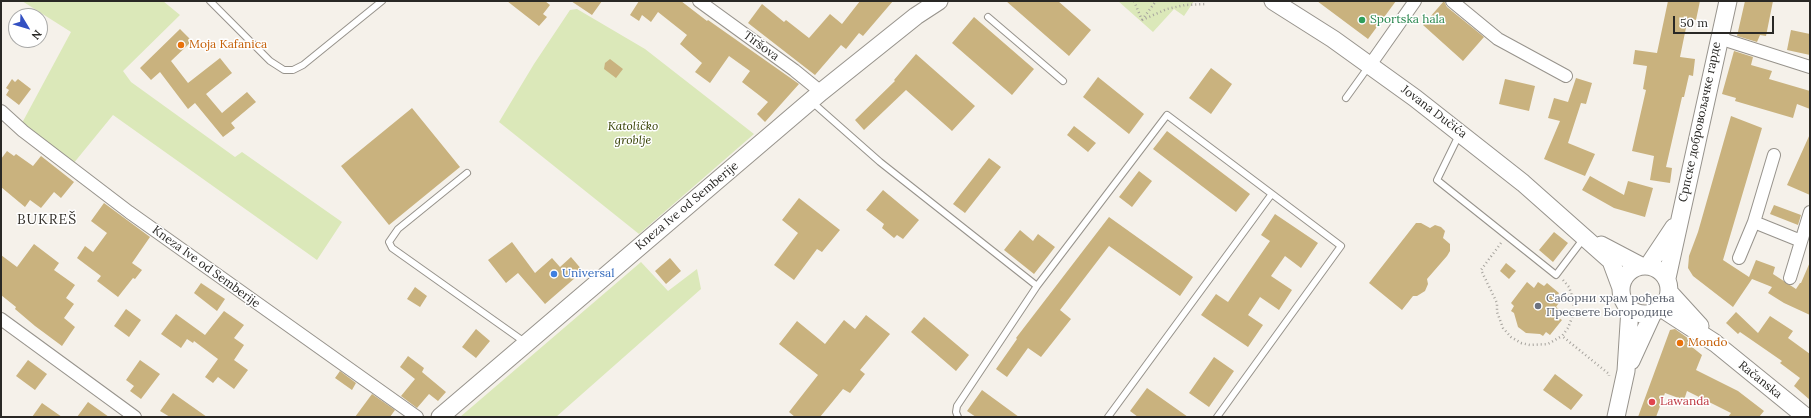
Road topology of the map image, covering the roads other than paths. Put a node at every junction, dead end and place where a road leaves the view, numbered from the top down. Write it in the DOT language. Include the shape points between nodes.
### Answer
graph roads {
  1 [pos="210,1"];
  2 [pos="382,1"];
  3 [pos="699,1"];
  4 [pos="939,1"];
  5 [pos="1273,1"];
  6 [pos="1415,1"];
  7 [pos="1452,1"];
  8 [pos="1728,1"];
  9 [pos="988,17"];
  10 [pos="1719,38"];
  11 [pos="1370,65"];
  12 [pos="1810,67"];
  13 [pos="1566,76"];
  14 [pos="1063,81"];
  15 [pos="816,96"];
  16 [pos="1346,98"];
  17 [pos="1,111"];
  18 [pos="1460,131"];
  19 [pos="1774,155"];
  20 [pos="467,173"];
  21 [pos="1271,195"];
  22 [pos="1810,212"];
  23 [pos="1679,220"];
  24 [pos="1754,222"];
  25 [pos="1585,236"];
  26 [pos="1801,240"];
  27 [pos="1739,258"];
  28 [pos="1645,266"];
  29 [pos="1790,278"];
  30 [pos="1668,285"];
  31 [pos="1038,286"];
  32 [pos="1621,288"];
  33 [pos="1630,308"];
  34 [pos="1657,310"];
  35 [pos="1,319"];
  36 [pos="526,343"];
  37 [pos="1715,343"];
  38 [pos="1626,370"];
  39 [pos="135,417"];
  40 [pos="417,417"];
  41 [pos="440,417"];
  42 [pos="958,417"];
  43 [pos="1108,417"];
  44 [pos="1217,417"];
  45 [pos="1616,417"];
  46 [pos="1806,417"];
  1 -- 2 [label="lane" via="270,61 284,70 293,70 303,65"];
  3 -- 15 [label="street, Tiršova" via="794,70"];
  4 -- 15 [label="street, Kneza Ive od Semberije" via="916,16"];
  5 -- 11 [label="street, Jovana Dučića"];
  6 -- 11 [label="street"];
  7 -- 13 [label="street" via="1498,39"];
  8 -- 10 [label="street, Српске добровољачке гарде"];
  9 -- 14 [label="lane"];
  10 -- 12 [label="street"];
  10 -- 23 [label="street, Српске добровољачке гарде"];
  11 -- 16 [label="lane"];
  11 -- 18 [label="street, Jovana Dučića"];
  15 -- 31 [label="lane" via="880,162"];
  15 -- 36 [label="street, Kneza Ive od Semberije"];
  17 -- 40 [label="street, Kneza Ive od Semberije" via="23,131 129,212"];
  18 -- 25 [label="street, Jovana Dučića"];
  18 -- 25 [label="lane" via="1437,180 1556,275"];
  19 -- 24 [label="street"];
  20 -- 36 [label="lane" via="398,229 388,242 392,248"];
  21 -- 31 [label="lane" via="1167,115"];
  21 -- 43 [label="lane"];
  21 -- 44 [label="lane" via="1341,246"];
  22 -- 26 [label="street"];
  23 -- 28 [label="street"];
  23 -- 30 [label="street, Српске добровољачке гарде"];
  24 -- 26 [label="street"];
  24 -- 27 [label="street"];
  25 -- 28 [label="street"];
  25 -- 32 [label="street" via="1611,261"];
  26 -- 29 [label="street"];
  28 -- 30 [label="street" via="1659,270"];
  28 -- 32 [label="street" via="1632,270 1624,278"];
  30 -- 34 [label="street" via="1667,301"];
  30 -- 37 [label="street"];
  31 -- 42 [label="lane" via="957,406"];
  32 -- 33 [label="street" via="1622,297"];
  33 -- 34 [label="street" via="1640,313"];
  33 -- 38 [label="street"];
  34 -- 37 [label="street"];
  34 -- 38 [label="street"];
  35 -- 39 [label="street"];
  36 -- 41 [label="street, Kneza Ive od Semberije"];
  37 -- 46 [label="street, Račanska"];
  38 -- 45 [label="street"];
}
